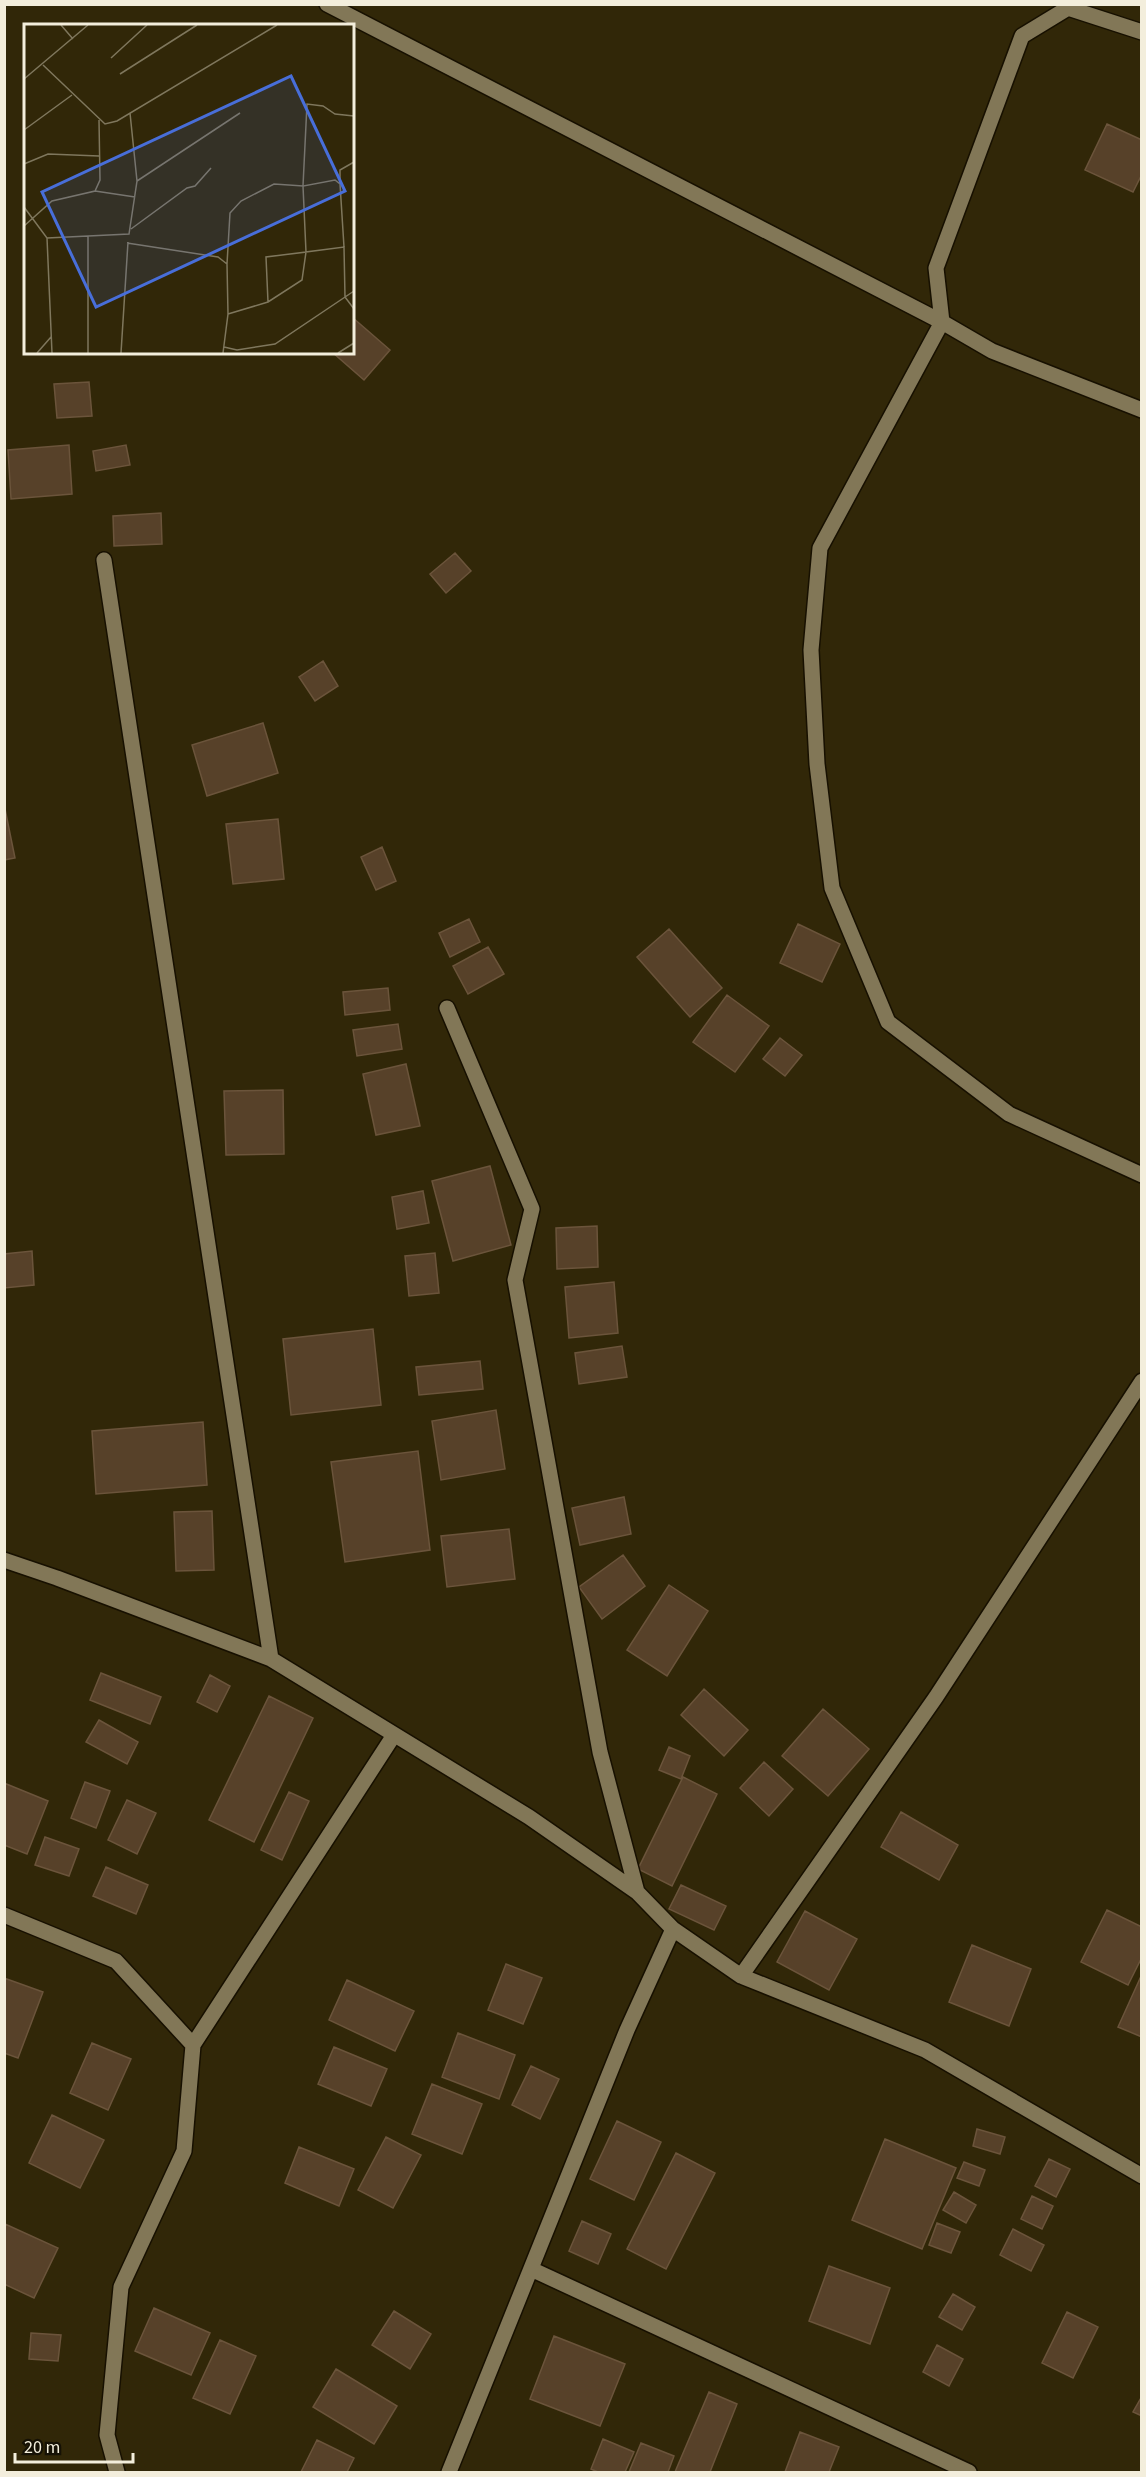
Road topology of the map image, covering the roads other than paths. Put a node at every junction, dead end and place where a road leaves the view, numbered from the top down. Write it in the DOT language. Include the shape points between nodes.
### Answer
graph roads {
  1 [pos="327,4"];
  2 [pos="1064,6"];
  3 [pos="1142,32"];
  4 [pos="942,322"];
  5 [pos="1142,410"];
  6 [pos="104,560"];
  7 [pos="447,1008"];
  8 [pos="1142,1174"];
  9 [pos="1142,1381"];
  10 [pos="4,1560"];
  11 [pos="271,1659"];
  12 [pos="394,1735"];
  13 [pos="637,1892"];
  14 [pos="4,1916"];
  15 [pos="673,1929"];
  16 [pos="741,1976"];
  17 [pos="193,2045"];
  18 [pos="1142,2175"];
  19 [pos="531,2269"];
  20 [pos="117,2472"];
  21 [pos="449,2472"];
  22 [pos="969,2472"];
  1 -- 4 [label="street"];
  2 -- 3 [label="street"];
  2 -- 4 [label="street" via="1022,36 936,268"];
  4 -- 5 [label="street" via="992,351"];
  4 -- 8 [label="street" via="820,548 811,650 817,764 832,888 888,1023 1009,1114"];
  6 -- 11 [label="street"];
  7 -- 13 [label="street" via="532,1209 515,1280 600,1752"];
  9 -- 16 [label="street" via="936,1697"];
  10 -- 11 [label="street"];
  11 -- 12 [label="street"];
  12 -- 13 [label="street" via="530,1817"];
  12 -- 17 [label="street"];
  13 -- 15 [label="street"];
  14 -- 17 [label="street" via="116,1961"];
  15 -- 16 [label="street"];
  15 -- 19 [label="street" via="627,2030"];
  16 -- 18 [label="street" via="925,2050"];
  17 -- 20 [label="street" via="184,2151 121,2287 107,2435"];
  19 -- 21 [label="street"];
  19 -- 22 [label="street"];
}
